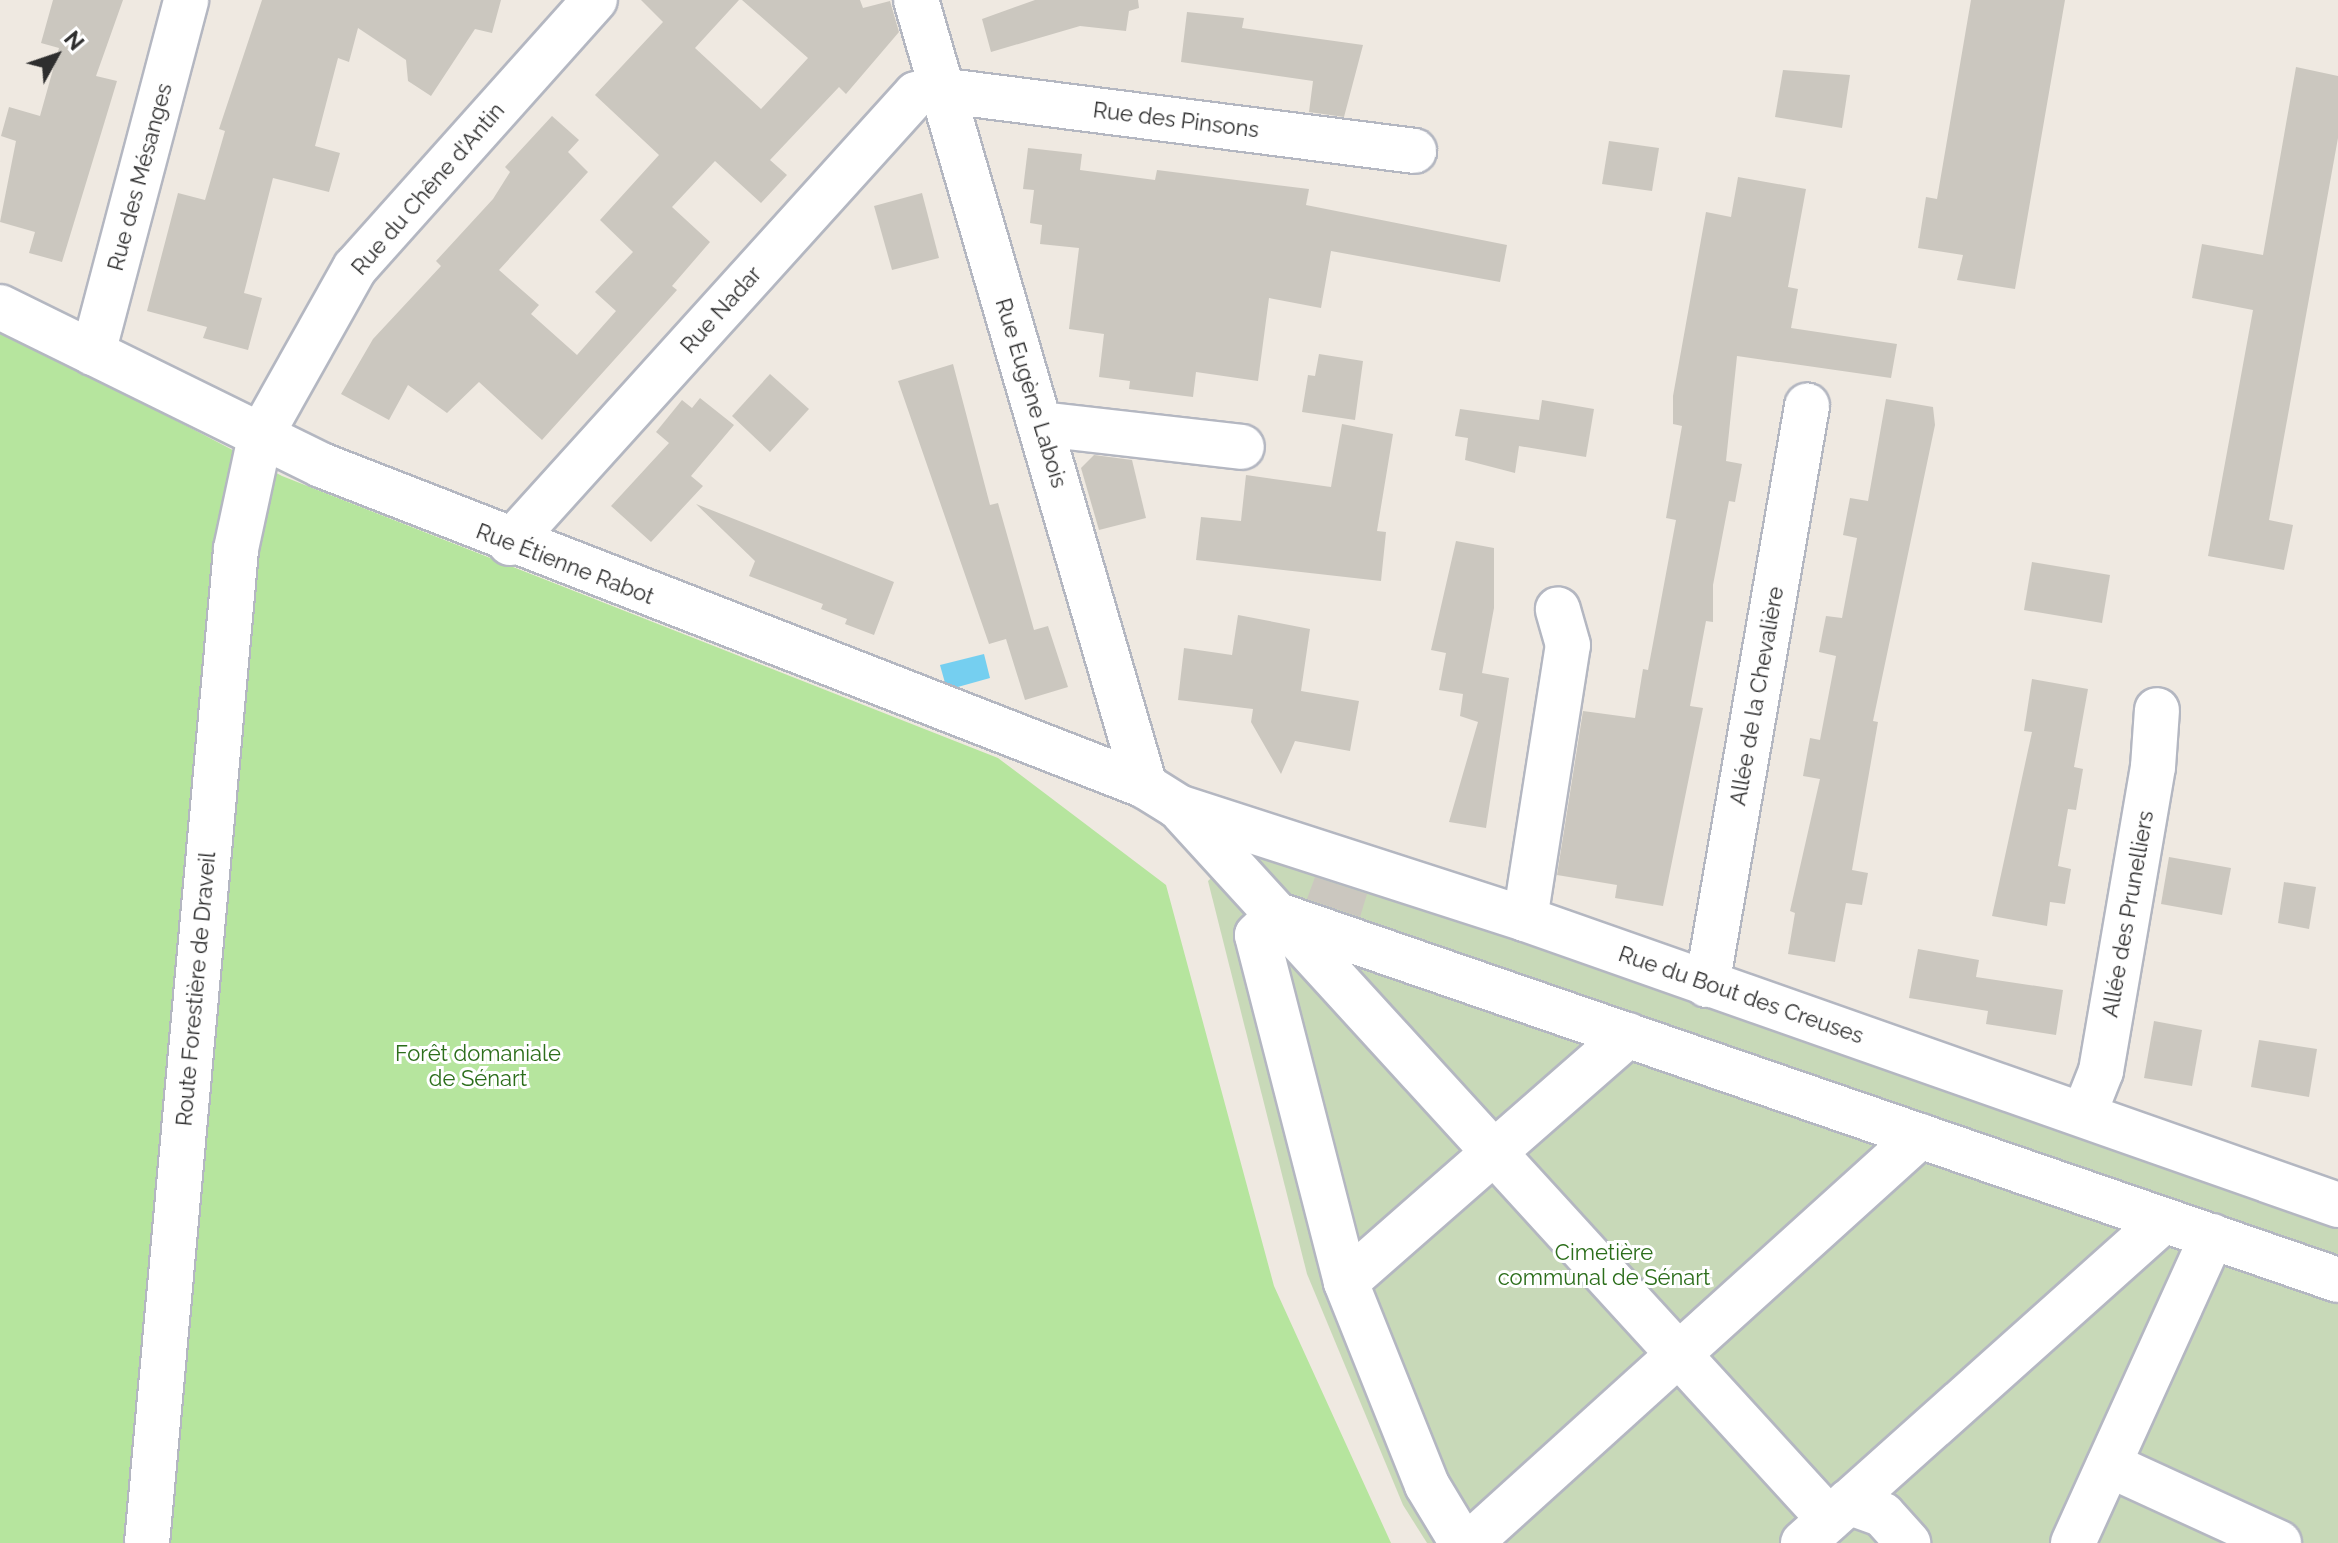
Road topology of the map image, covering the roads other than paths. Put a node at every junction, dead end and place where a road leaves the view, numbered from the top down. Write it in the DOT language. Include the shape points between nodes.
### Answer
graph roads {
  1 [pos="186,0"];
  2 [pos="595,0"];
  3 [pos="916,0"];
  4 [pos="939,90"];
  5 [pos="1414,151"];
  6 [pos="0,307"];
  7 [pos="93,353"];
  8 [pos="1807,406"];
  9 [pos="1041,424"];
  10 [pos="260,437"];
  11 [pos="1242,447"];
  12 [pos="510,543"];
  13 [pos="1558,609"];
  14 [pos="2157,710"];
  15 [pos="1162,796"];
  16 [pos="1278,915"];
  17 [pos="1525,919"];
  18 [pos="1707,985"];
  19 [pos="1628,1035"];
  20 [pos="2084,1114"];
  21 [pos="1920,1136"];
  22 [pos="1494,1152"];
  23 [pos="2338,1205"];
  24 [pos="2164,1220"];
  25 [pos="2212,1236"];
  26 [pos="2338,1280"];
  27 [pos="1346,1282"];
  28 [pos="1679,1354"];
  29 [pos="2109,1465"];
  30 [pos="1820,1529"];
  31 [pos="147,1543"];
  32 [pos="1462,1543"];
  33 [pos="1470,1543"];
  34 [pos="1908,1543"];
  35 [pos="2073,1543"];
  36 [pos="2279,1543"];
  1 -- 7 [label="street, Rue des Mésanges"];
  2 -- 10 [label="street, Rue du Chêne d'Antin" via="355,268"];
  3 -- 4 [label="street, Rue Eugène Labois"];
  4 -- 5 [label="street, Rue des Pinsons"];
  4 -- 9 [label="street, Rue Eugène Labois"];
  4 -- 12 [label="street, Rue Nadar" via="916,94"];
  6 -- 7 [label="street, Rue Étienne Rabot"];
  7 -- 10 [label="street, Rue Étienne Rabot"];
  8 -- 18 [label="street, Allée de la Chevalière"];
  9 -- 11 [label="street"];
  9 -- 15 [label="street, Rue Eugène Labois"];
  10 -- 12 [label="street, Rue Étienne Rabot"];
  10 -- 31 [label="street, Route Forestière de Draveil" via="236,549"];
  12 -- 15 [label="street, Rue Étienne Rabot"];
  13 -- 17 [label="street" via="1568,645"];
  14 -- 20 [label="street, Allée des Prunelliers" via="2153,767 2101,1071"];
  15 -- 16 [label="street"];
  15 -- 17 [label="street, Rue du Bout des Creuses"];
  16 -- 19 [label="street"];
  16 -- 22 [label="street"];
  16 -- 27 [label="street" via="1257,935"];
  17 -- 18 [label="street, Rue du Bout des Creuses"];
  18 -- 20 [label="street, Rue du Bout des Creuses"];
  19 -- 21 [label="street"];
  19 -- 22 [label="street"];
  20 -- 23 [label="street, Rue du Bout des Creuses"];
  21 -- 24 [label="street"];
  21 -- 28 [label="street"];
  22 -- 27 [label="street"];
  22 -- 28 [label="street"];
  24 -- 25 [label="street"];
  24 -- 30 [label="street"];
  25 -- 26 [label="street"];
  25 -- 29 [label="street"];
  27 -- 32 [label="street" via="1427,1485"];
  28 -- 30 [label="street"];
  28 -- 33 [label="street"];
  29 -- 35 [label="street"];
  29 -- 36 [label="street"];
  30 -- 34 [label="street" via="1883,1515"];
}
